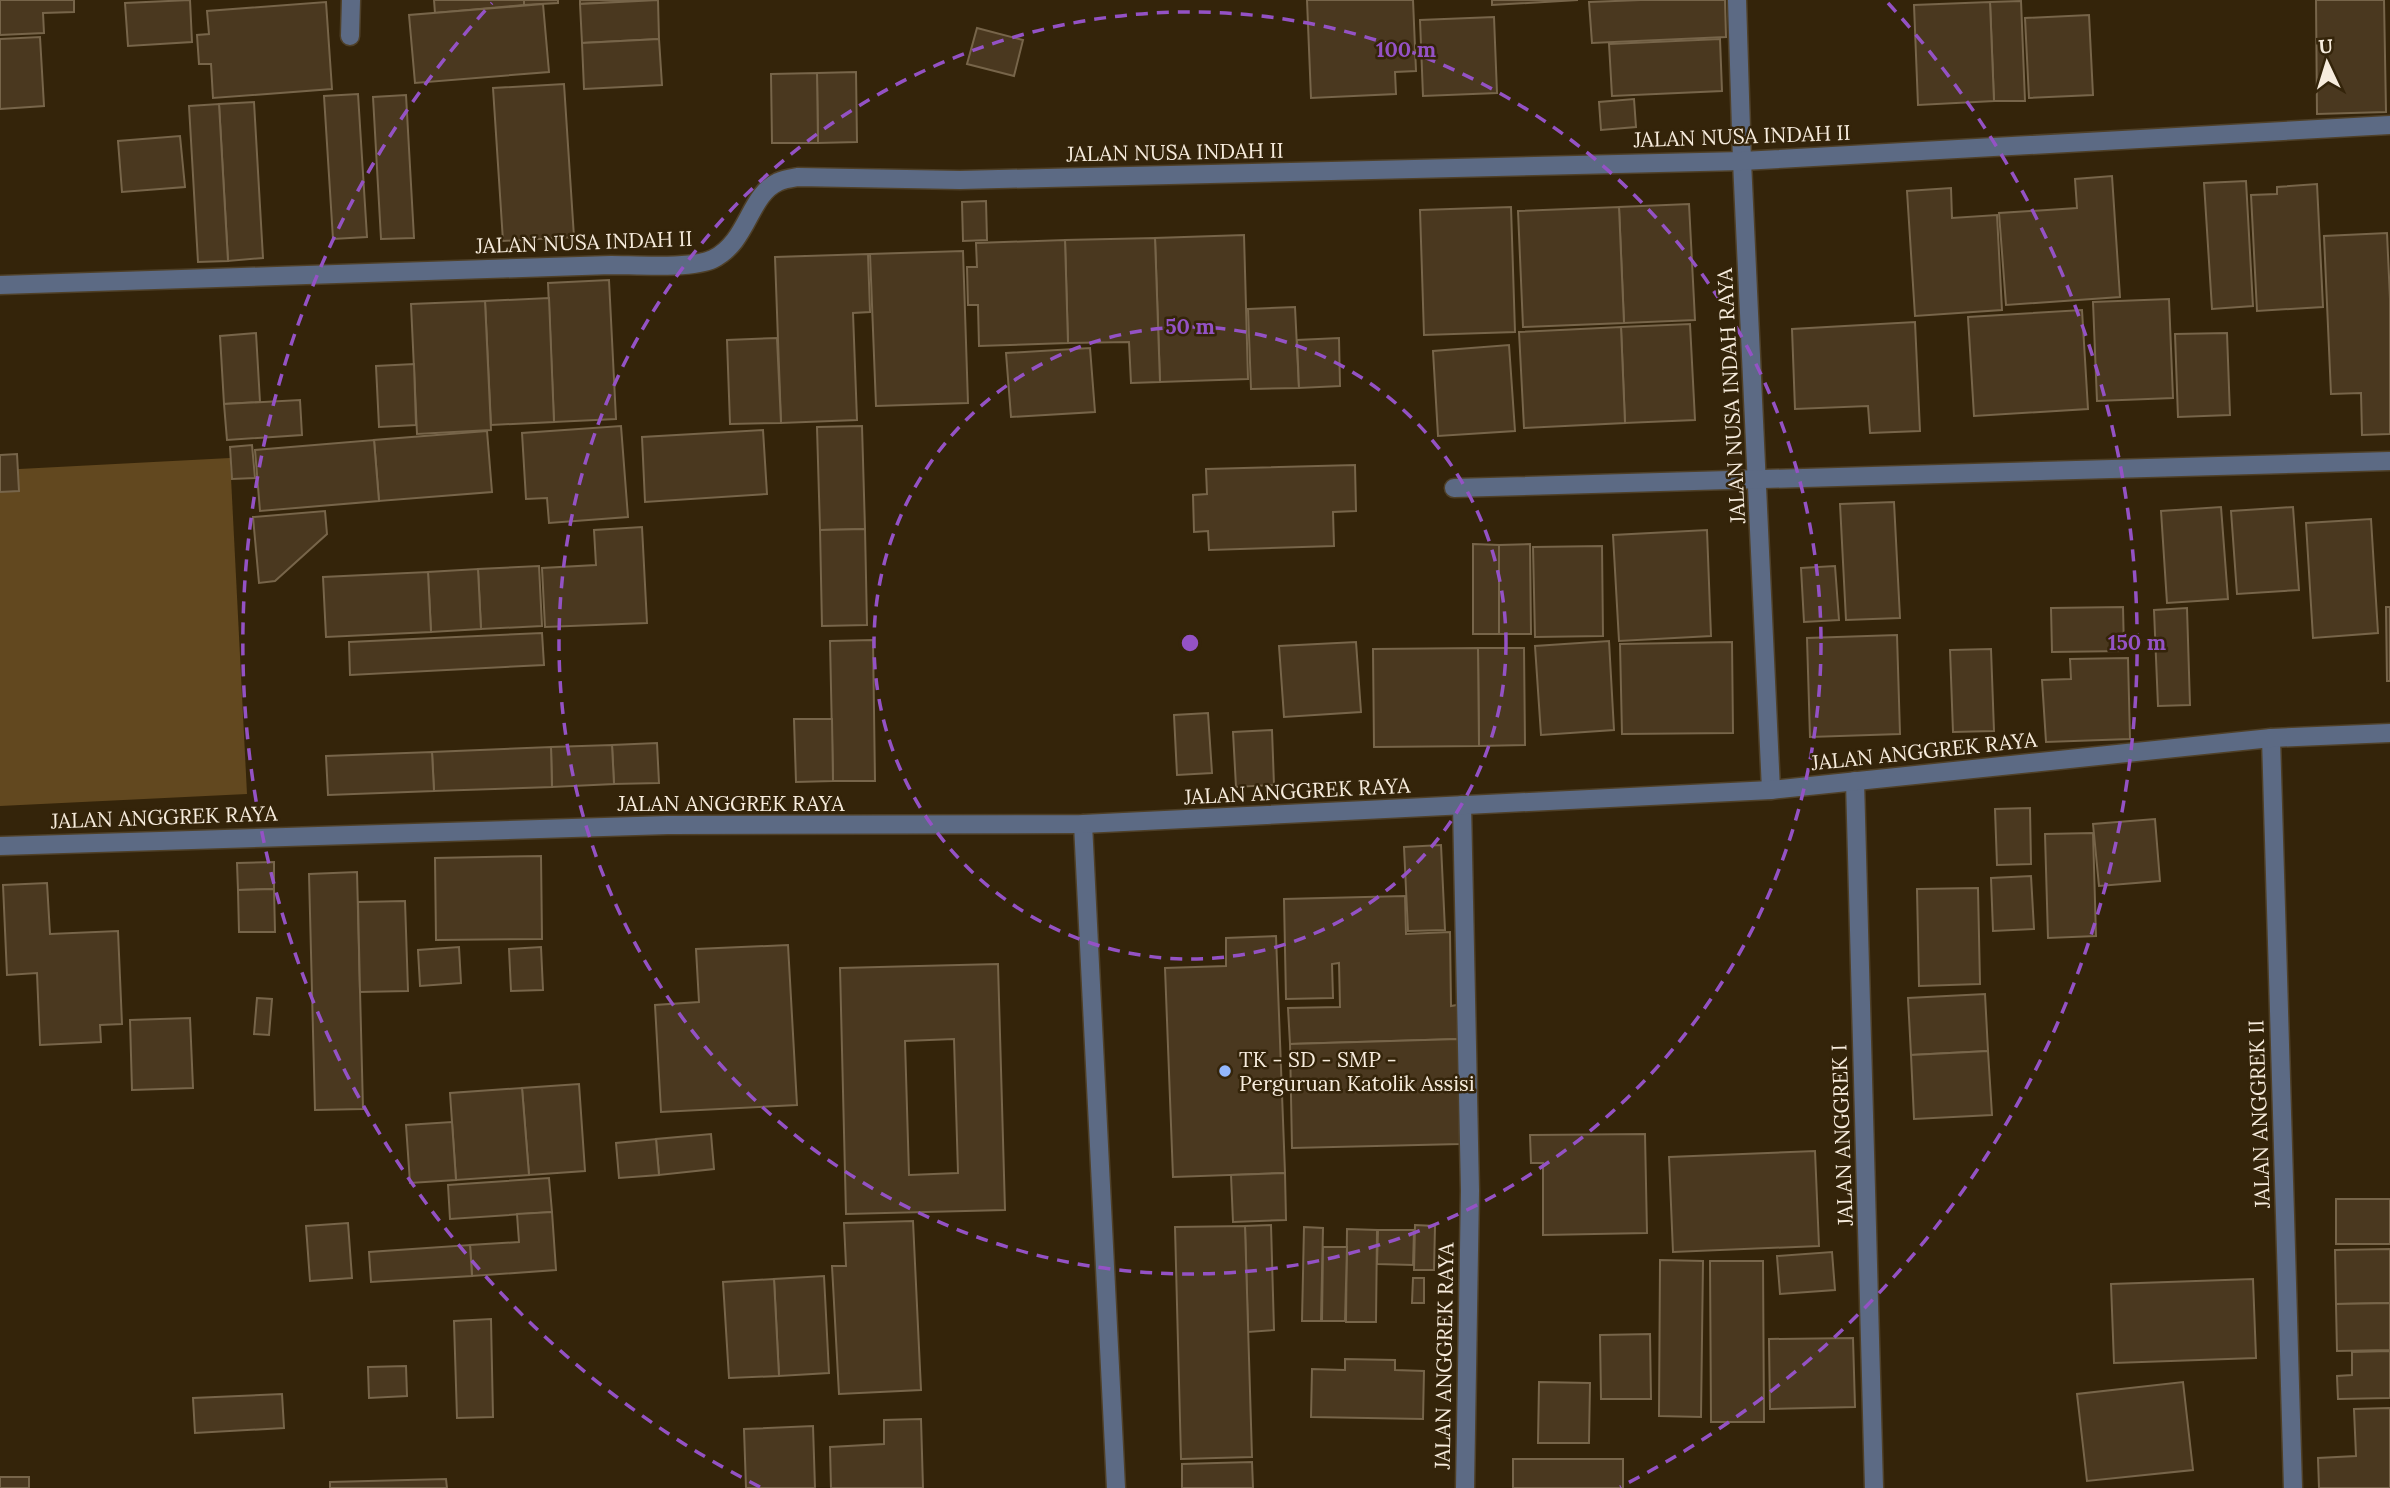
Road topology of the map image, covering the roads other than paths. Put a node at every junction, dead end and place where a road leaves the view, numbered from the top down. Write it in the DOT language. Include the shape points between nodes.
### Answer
graph roads {
  1 [pos="351,0"];
  2 [pos="1737,0"];
  3 [pos="351,36"];
  4 [pos="2390,125"];
  5 [pos="1742,161"];
  6 [pos="0,285"];
  7 [pos="2390,461"];
  8 [pos="1758,480"];
  9 [pos="1454,488"];
  10 [pos="2390,733"];
  11 [pos="2271,738"];
  12 [pos="1855,781"];
  13 [pos="1771,790"];
  14 [pos="1462,805"];
  15 [pos="1083,824"];
  16 [pos="0,846"];
  17 [pos="1116,1488"];
  18 [pos="1465,1488"];
  19 [pos="1874,1488"];
  20 [pos="2293,1488"];
  1 -- 3 [label="street"];
  2 -- 5 [label="street, JALAN NUSA INDAH RAYA"];
  4 -- 5 [label="street, JALAN NUSA INDAH II"];
  5 -- 6 [label="street, JALAN NUSA INDAH II" via="960,180 799,177 776,182 763,194 733,243 712,260 674,266"];
  5 -- 8 [label="street, JALAN NUSA INDAH RAYA"];
  7 -- 8 [label="street"];
  8 -- 9 [label="street"];
  8 -- 13 [label="street, JALAN NUSA INDAH RAYA"];
  10 -- 11 [label="street, JALAN ANGGREK RAYA"];
  11 -- 12 [label="street, JALAN ANGGREK RAYA"];
  11 -- 20 [label="street, JALAN ANGGREK II"];
  12 -- 13 [label="street, JALAN ANGGREK RAYA"];
  12 -- 19 [label="street, JALAN ANGGREK I"];
  13 -- 14 [label="street, JALAN ANGGREK RAYA"];
  14 -- 15 [label="street, JALAN ANGGREK RAYA"];
  14 -- 18 [label="street, JALAN ANGGREK RAYA" via="1470,1191"];
  15 -- 16 [label="street, JALAN ANGGREK RAYA" via="668,825"];
  15 -- 17 [label="street"];
}
